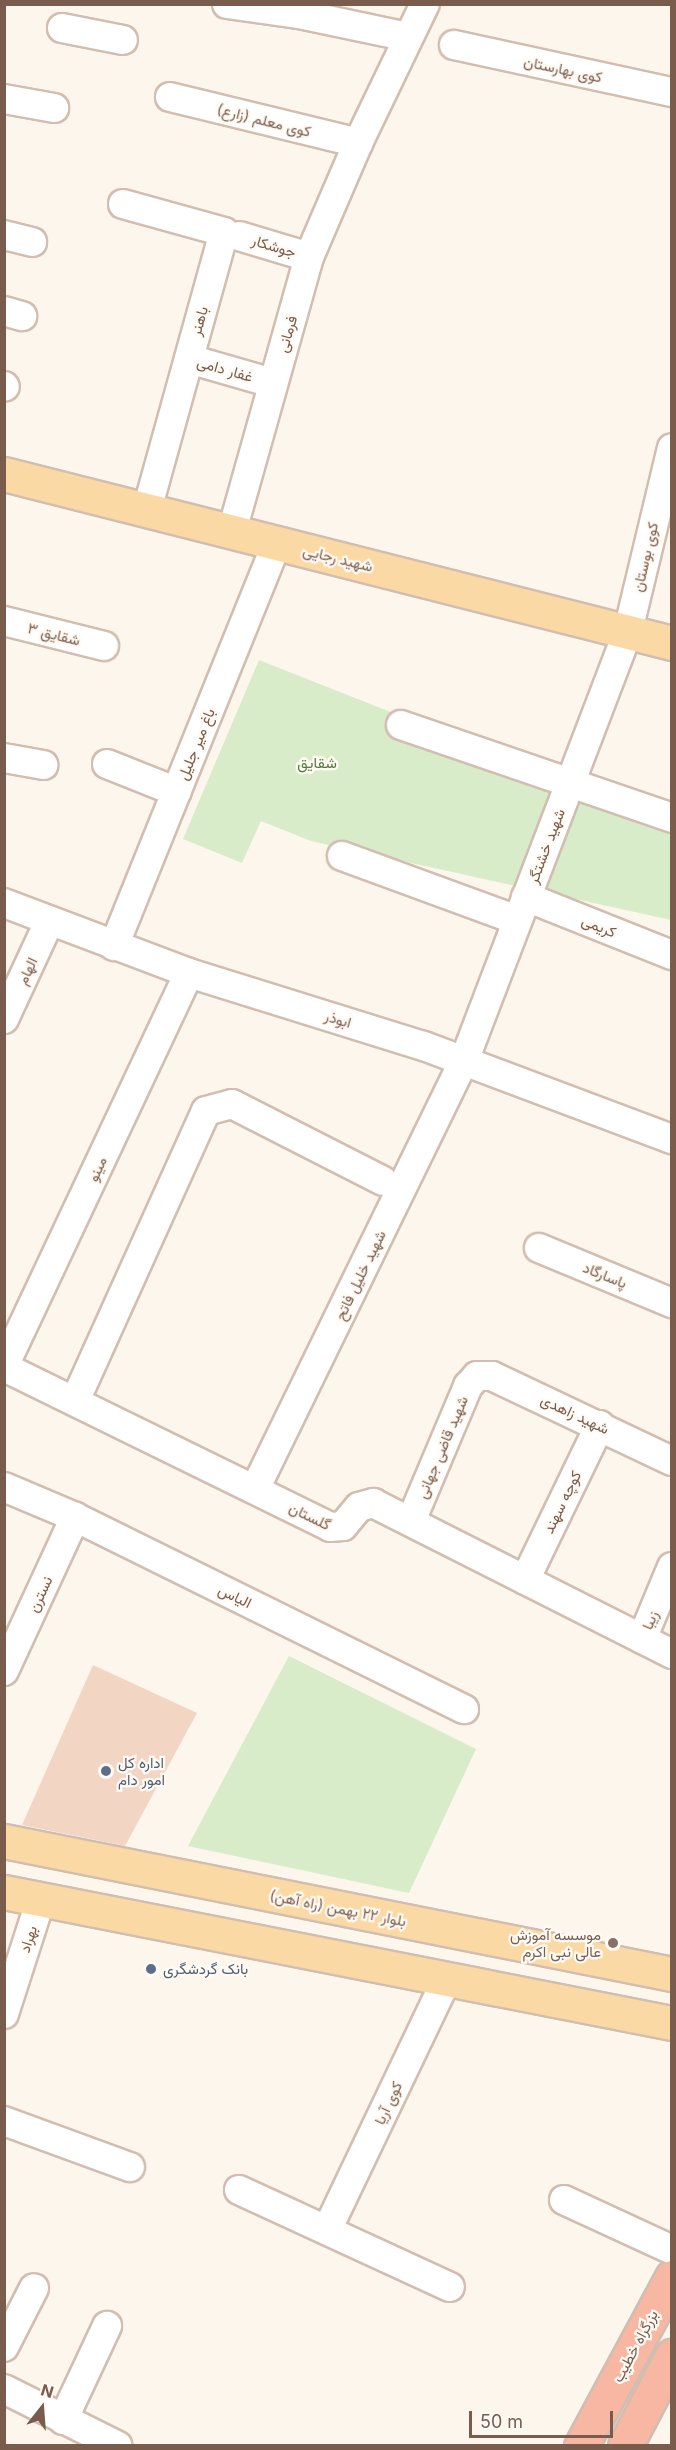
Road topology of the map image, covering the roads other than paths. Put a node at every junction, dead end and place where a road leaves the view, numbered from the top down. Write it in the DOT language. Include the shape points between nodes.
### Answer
graph roads {
  1 [pos="227,4"];
  2 [pos="425,4"];
  3 [pos="302,9"];
  4 [pos="62,28"];
  5 [pos="408,37"];
  6 [pos="123,40"];
  7 [pos="454,45"];
  8 [pos="672,92"];
  9 [pos="170,98"];
  10 [pos="4,99"];
  11 [pos="54,108"];
  12 [pos="358,143"];
  13 [pos="123,204"];
  14 [pos="4,235"];
  15 [pos="239,236"];
  16 [pos="32,242"];
  17 [pos="309,257"];
  18 [pos="189,359"];
  19 [pos="261,380"];
  20 [pos="672,448"];
  21 [pos="4,474"];
  22 [pos="147,510"];
  23 [pos="232,531"];
  24 [pos="277,543"];
  25 [pos="4,621"];
  26 [pos="628,631"];
  27 [pos="672,643"];
  28 [pos="104,646"];
  29 [pos="401,724"];
  30 [pos="4,758"];
  31 [pos="107,764"];
  32 [pos="43,765"];
  33 [pos="570,783"];
  34 [pos="177,792"];
  35 [pos="672,818"];
  36 [pos="342,856"];
  37 [pos="4,903"];
  38 [pos="522,909"];
  39 [pos="49,922"];
  40 [pos="114,946"];
  41 [pos="672,955"];
  42 [pos="189,973"];
  43 [pos="4,1019"];
  44 [pos="464,1061"];
  45 [pos="672,1138"];
  46 [pos="382,1181"];
  47 [pos="538,1248"];
  48 [pos="672,1303"];
  49 [pos="4,1366"];
  50 [pos="477,1376"];
  51 [pos="75,1401"];
  52 [pos="600,1425"];
  53 [pos="672,1461"];
  54 [pos="4,1487"];
  55 [pos="255,1489"];
  56 [pos="75,1517"];
  57 [pos="411,1521"];
  58 [pos="672,1568"];
  59 [pos="525,1580"];
  60 [pos="642,1639"];
  61 [pos="672,1654"];
  62 [pos="4,1671"];
  63 [pos="464,1709"];
  64 [pos="4,1841"];
  65 [pos="4,1892"];
  66 [pos="41,1899"];
  67 [pos="672,1974"];
  68 [pos="447,1979"];
  69 [pos="4,2014"];
  70 [pos="672,2023"];
  71 [pos="4,2121"];
  72 [pos="130,2167"];
  73 [pos="239,2190"];
  74 [pos="564,2200"];
  75 [pos="328,2228"];
  76 [pos="672,2250"];
  77 [pos="672,2277"];
  78 [pos="450,2287"];
  79 [pos="34,2288"];
  80 [pos="672,2319"];
  81 [pos="107,2326"];
  82 [pos="4,2347"];
  83 [pos="672,2356"];
  84 [pos="4,2389"];
  85 [pos="672,2396"];
  86 [pos="65,2430"];
  87 [pos="118,2445"];
  88 [pos="580,2445"];
  89 [pos="603,2445"];
  90 [pos="625,2445"];
  91 [pos="645,2445"];
  1 -- 3 [label="street"];
  2 -- 5 [label="street, فرمانی"];
  3 -- 5 [label="street"];
  4 -- 6 [label="street"];
  5 -- 12 [label="street, فرمانی"];
  7 -- 8 [label="street, کوی بهارستان"];
  9 -- 12 [label="street, کوی معلم (زارع)"];
  10 -- 11 [label="street"];
  12 -- 17 [label="street, فرمانی"];
  13 -- 18 [label="street, باهنر" via="224,232"];
  14 -- 16 [label="street"];
  15 -- 17 [label="street, جوشکار"];
  17 -- 23 [label="street, فرمانی"];
  18 -- 19 [label="street, غفار دامی"];
  18 -- 22 [label="street, باهنر"];
  20 -- 26 [label="street, کوی بوستان"];
  21 -- 22 [label="main road, شهید رجایی"];
  22 -- 23 [label="main road, شهید رجایی"];
  23 -- 24 [label="main road, شهید رجایی"];
  24 -- 26 [label="main road, شهید رجایی"];
  24 -- 34 [label="street, باغ میر جلیل"];
  25 -- 28 [label="street, شقایق ۳"];
  26 -- 27 [label="main road, شهید رجایی"];
  26 -- 33 [label="street, شهید خشتگر"];
  29 -- 33 [label="street"];
  30 -- 32 [label="street"];
  31 -- 34 [label="street"];
  33 -- 35 [label="street"];
  33 -- 38 [label="street, شهید خشتگر"];
  34 -- 40 [label="street, باغ میر جلیل"];
  36 -- 38 [label="street, کریمی"];
  37 -- 39 [label="street, ابوذر"];
  38 -- 41 [label="street, کریمی"];
  38 -- 44 [label="street, شهید خشتگر"];
  39 -- 40 [label="street, ابوذر"];
  39 -- 43 [label="street, الهام"];
  40 -- 42 [label="street, ابوذر"];
  42 -- 44 [label="street, ابوذر"];
  42 -- 49 [label="street, مینو"];
  44 -- 45 [label="street, ابوذر"];
  44 -- 55 [label="street, شهید خلیل فاتح"];
  46 -- 51 [label="street" via="232,1104 206,1111"];
  47 -- 48 [label="street, پاسارگاد"];
  49 -- 51 [label="street, گلستان"];
  50 -- 52 [label="street, شهید زاهدی" via="492,1376"];
  50 -- 57 [label="street, شهید قاضی جهانی" via="468,1386"];
  51 -- 55 [label="street, گلستان"];
  52 -- 53 [label="street, شهید زاهدی"];
  52 -- 59 [label="street, کوچه سهند"];
  54 -- 56 [label="street, الیاس"];
  55 -- 57 [label="street, گلستان" via="337,1529 364,1503"];
  56 -- 62 [label="street, نسترن"];
  56 -- 63 [label="street, الیاس"];
  57 -- 59 [label="street, گلستان"];
  58 -- 60 [label="street, زیبا"];
  59 -- 60 [label="street, گلستان"];
  60 -- 61 [label="street, گلستان"];
  64 -- 67 [label="main road, بلوار ۲۲ بهمن (راه آهن)"];
  65 -- 66 [label="main road"];
  66 -- 68 [label="main road"];
  66 -- 69 [label="street, بهراد"];
  68 -- 70 [label="main road"];
  68 -- 75 [label="street, کوی آریا"];
  71 -- 72 [label="street"];
  73 -- 75 [label="street"];
  74 -- 76 [label="street"];
  75 -- 78 [label="street"];
  77 -- 88 [label="highway, بزرگراه خطیب"];
  79 -- 82 [label="street"];
  80 -- 89 [label="highway"];
  81 -- 86 [label="street"];
  83 -- 90 [label="highway"];
  84 -- 86 [label="street"];
  85 -- 91 [label="highway"];
  86 -- 87 [label="street"];
}
